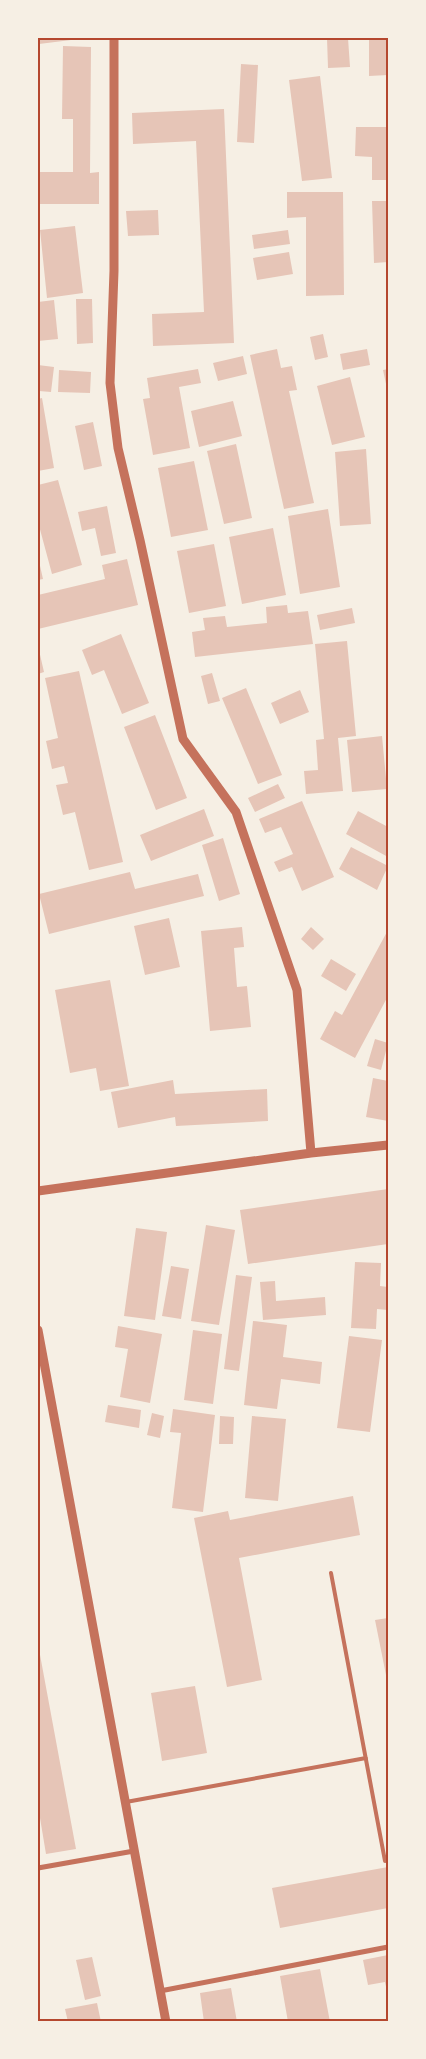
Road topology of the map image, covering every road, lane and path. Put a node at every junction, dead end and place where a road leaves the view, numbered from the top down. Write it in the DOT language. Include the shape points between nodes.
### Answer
graph roads {
  1 [pos="114,38"];
  2 [pos="388,1145"];
  3 [pos="311,1153"];
  4 [pos="38,1191"];
  5 [pos="38,1332"];
  6 [pos="332,1573"];
  7 [pos="366,1758"];
  8 [pos="124,1802"];
  9 [pos="134,1851"];
  10 [pos="385,1860"];
  11 [pos="38,1868"];
  12 [pos="388,1946"];
  13 [pos="160,1991"];
  14 [pos="166,2022"];
  1 -- 3 [label="street" via="114,271 110,383 118,448 183,739 236,812 297,990"];
  2 -- 3 [label="street"];
  3 -- 4 [label="street"];
  5 -- 8 [label="street"];
  6 -- 7 [label="lane"];
  7 -- 8 [label="lane"];
  7 -- 10 [label="lane"];
  8 -- 9 [label="street"];
  9 -- 11 [label="street"];
  9 -- 13 [label="street"];
  12 -- 13 [label="street"];
  13 -- 14 [label="street"];
}
